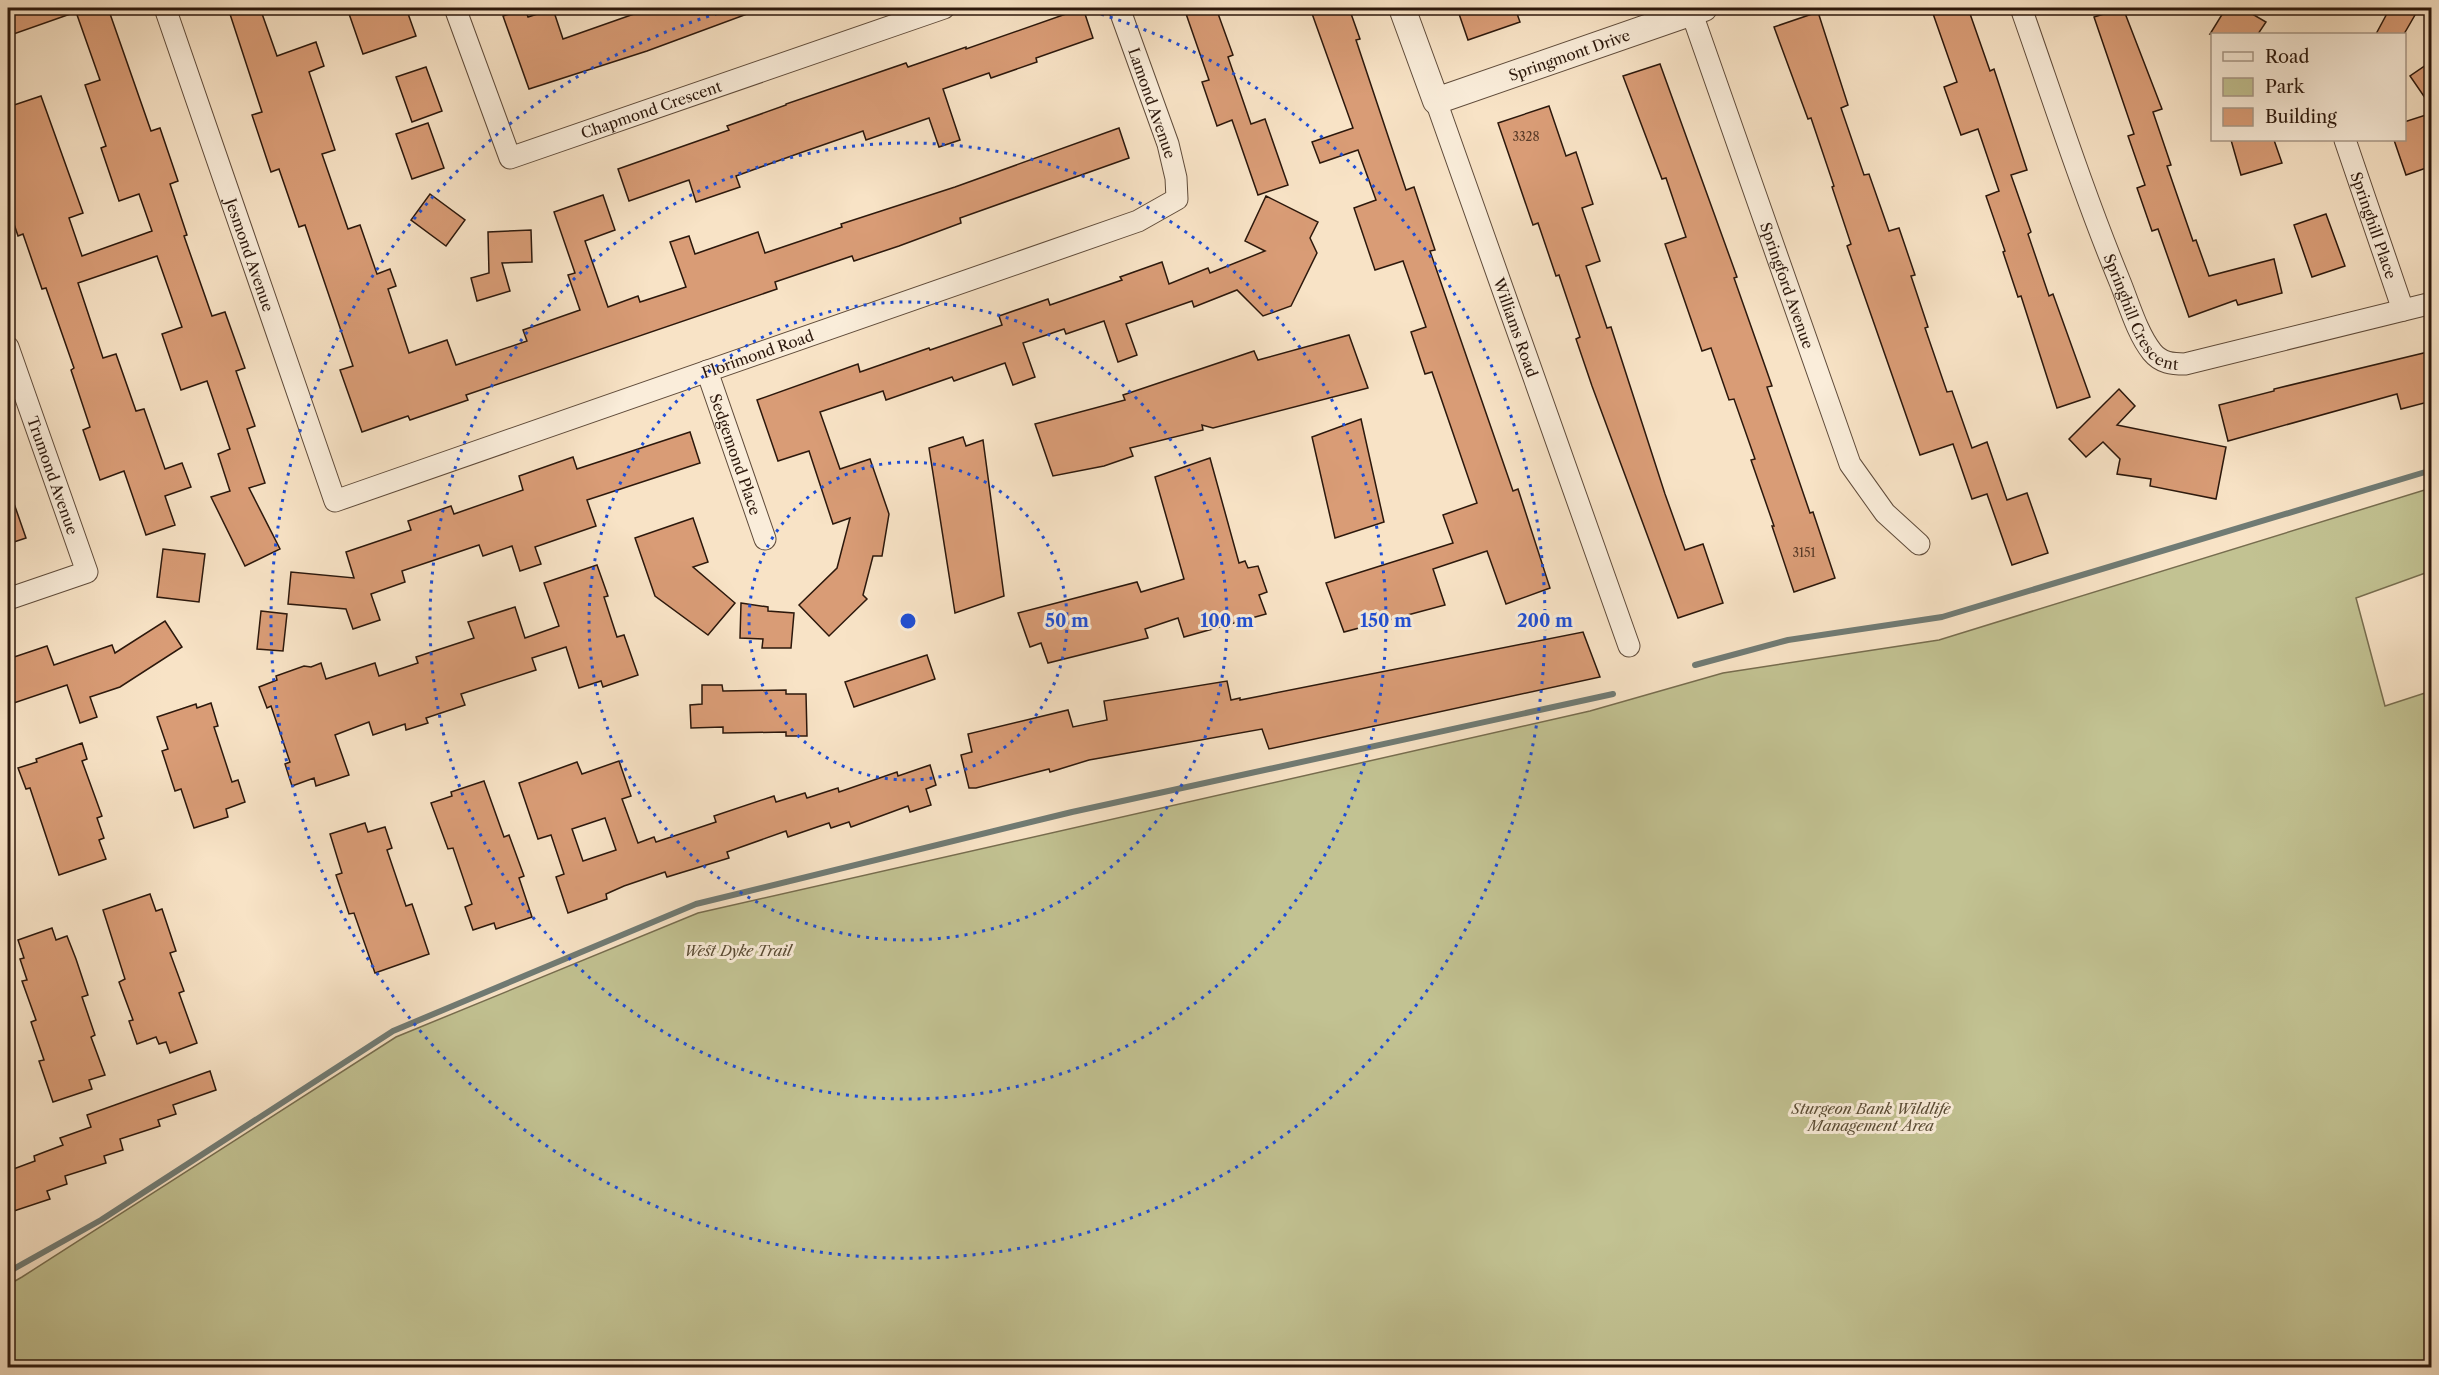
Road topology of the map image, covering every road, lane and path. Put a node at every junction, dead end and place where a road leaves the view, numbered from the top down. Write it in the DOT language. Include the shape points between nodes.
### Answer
graph roads {
  1 [pos="165,8"];
  2 [pos="455,8"];
  3 [pos="944,8"];
  4 [pos="1119,8"];
  5 [pos="1402,8"];
  6 [pos="2021,8"];
  7 [pos="1695,9"];
  8 [pos="1436,101"];
  9 [pos="2345,141"];
  10 [pos="1177,199"];
  11 [pos="2432,303"];
  12 [pos="2403,310"];
  13 [pos="8,347"];
  14 [pos="707,371"];
  15 [pos="335,501"];
  16 [pos="765,539"];
  17 [pos="1919,544"];
  18 [pos="8,599"];
  19 [pos="1629,646"];
  1 -- 15 [label="street, Jesmond Avenue"];
  2 -- 3 [label="street, Chapmond Crescent" via="510,158"];
  4 -- 10 [label="street, Lamond Avenue" via="1168,144"];
  5 -- 8 [label="street, Williams Road"];
  6 -- 12 [label="street, Springhill Crescent" via="2107,251 2141,333 2160,360 2185,364"];
  7 -- 8 [label="street, Springmont Drive"];
  7 -- 17 [label="street, Springford Avenue" via="1850,464 1885,513"];
  8 -- 19 [label="street, Williams Road"];
  9 -- 12 [label="street, Springhill Place"];
  10 -- 14 [label="street, Florimond Road" via="1138,221"];
  11 -- 12 [label="street, Springhill Crescent"];
  13 -- 18 [label="street, Trumond Avenue" via="87,572"];
  14 -- 15 [label="street, Florimond Road"];
  14 -- 16 [label="street, Sedgemond Place"];
}
